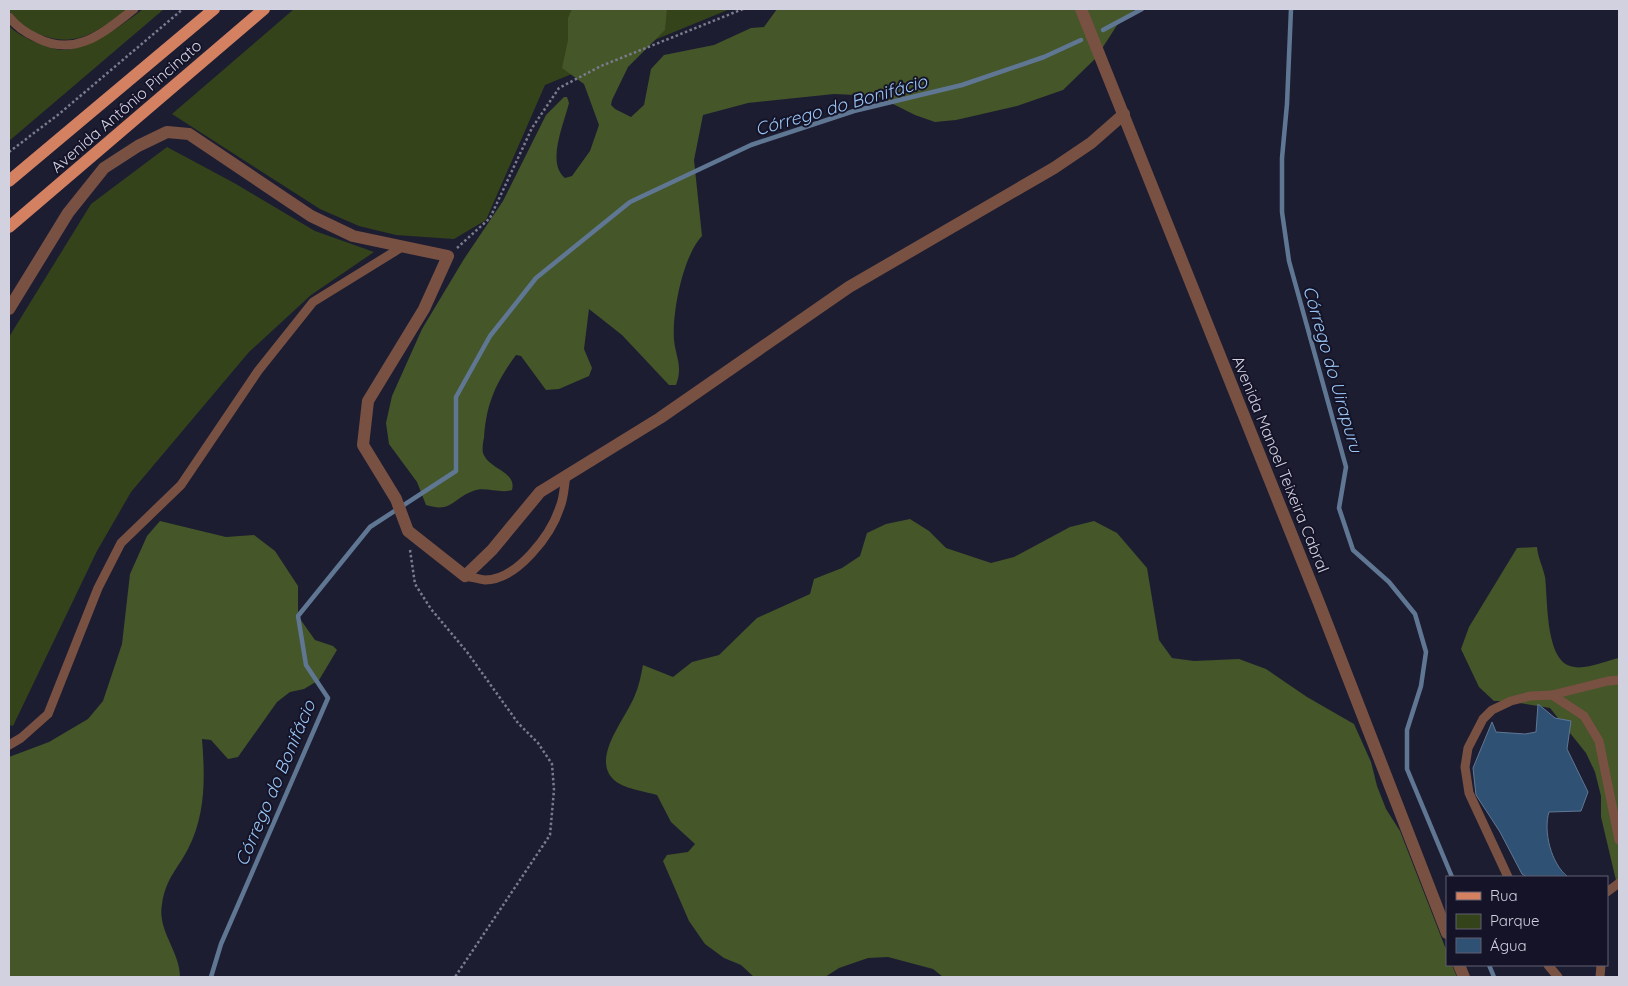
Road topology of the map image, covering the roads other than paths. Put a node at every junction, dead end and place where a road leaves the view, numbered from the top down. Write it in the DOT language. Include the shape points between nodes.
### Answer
graph roads {
  1 [pos="134,9"];
  2 [pos="214,9"];
  3 [pos="264,9"];
  4 [pos="1081,9"];
  5 [pos="9,17"];
  6 [pos="1124,114"];
  7 [pos="9,181"];
  8 [pos="9,228"];
  9 [pos="402,246"];
  10 [pos="9,309"];
  11 [pos="566,476"];
  12 [pos="465,576"];
  13 [pos="1619,680"];
  14 [pos="1552,695"];
  15 [pos="9,745"];
  16 [pos="1619,840"];
  17 [pos="1508,876"];
  18 [pos="1619,883"];
  19 [pos="1608,891"];
  20 [pos="1446,930"];
  21 [pos="1549,966"];
  22 [pos="1558,977"];
  1 -- 5 [label="lane" via="94,38 62,46 33,36"];
  2 -- 7 [label="main road, Avenida Antônio Pincinato"];
  3 -- 8 [label="main road, Avenida Antônio Pincinato"];
  4 -- 6 [label="street, Avenida Manoel Teixeira Cabral"];
  6 -- 11 [label="street" via="1091,143 1054,168 849,287 660,418"];
  6 -- 20 [label="street, Avenida Manoel Teixeira Cabral"];
  9 -- 10 [label="street" via="353,236 311,216 189,134 167,132 104,168 68,213"];
  9 -- 12 [label="street" via="448,256 424,309 368,401 363,445 396,499 408,532"];
  9 -- 15 [label="lane" via="314,302 258,371 181,485 121,543 98,588 48,714"];
  11 -- 12 [label="street" via="540,492 492,550"];
  11 -- 12 [label="lane" via="561,506 548,532 524,562 502,575 485,580"];
  13 -- 14 [label="lane"];
  14 -- 16 [label="lane" via="1584,716 1599,741"];
  14 -- 17 [label="lane" via="1530,696 1492,710 1483,719 1468,748 1465,767 1469,794"];
  18 -- 19 [label="lane"];
  21 -- 22 [label="lane"];
}
